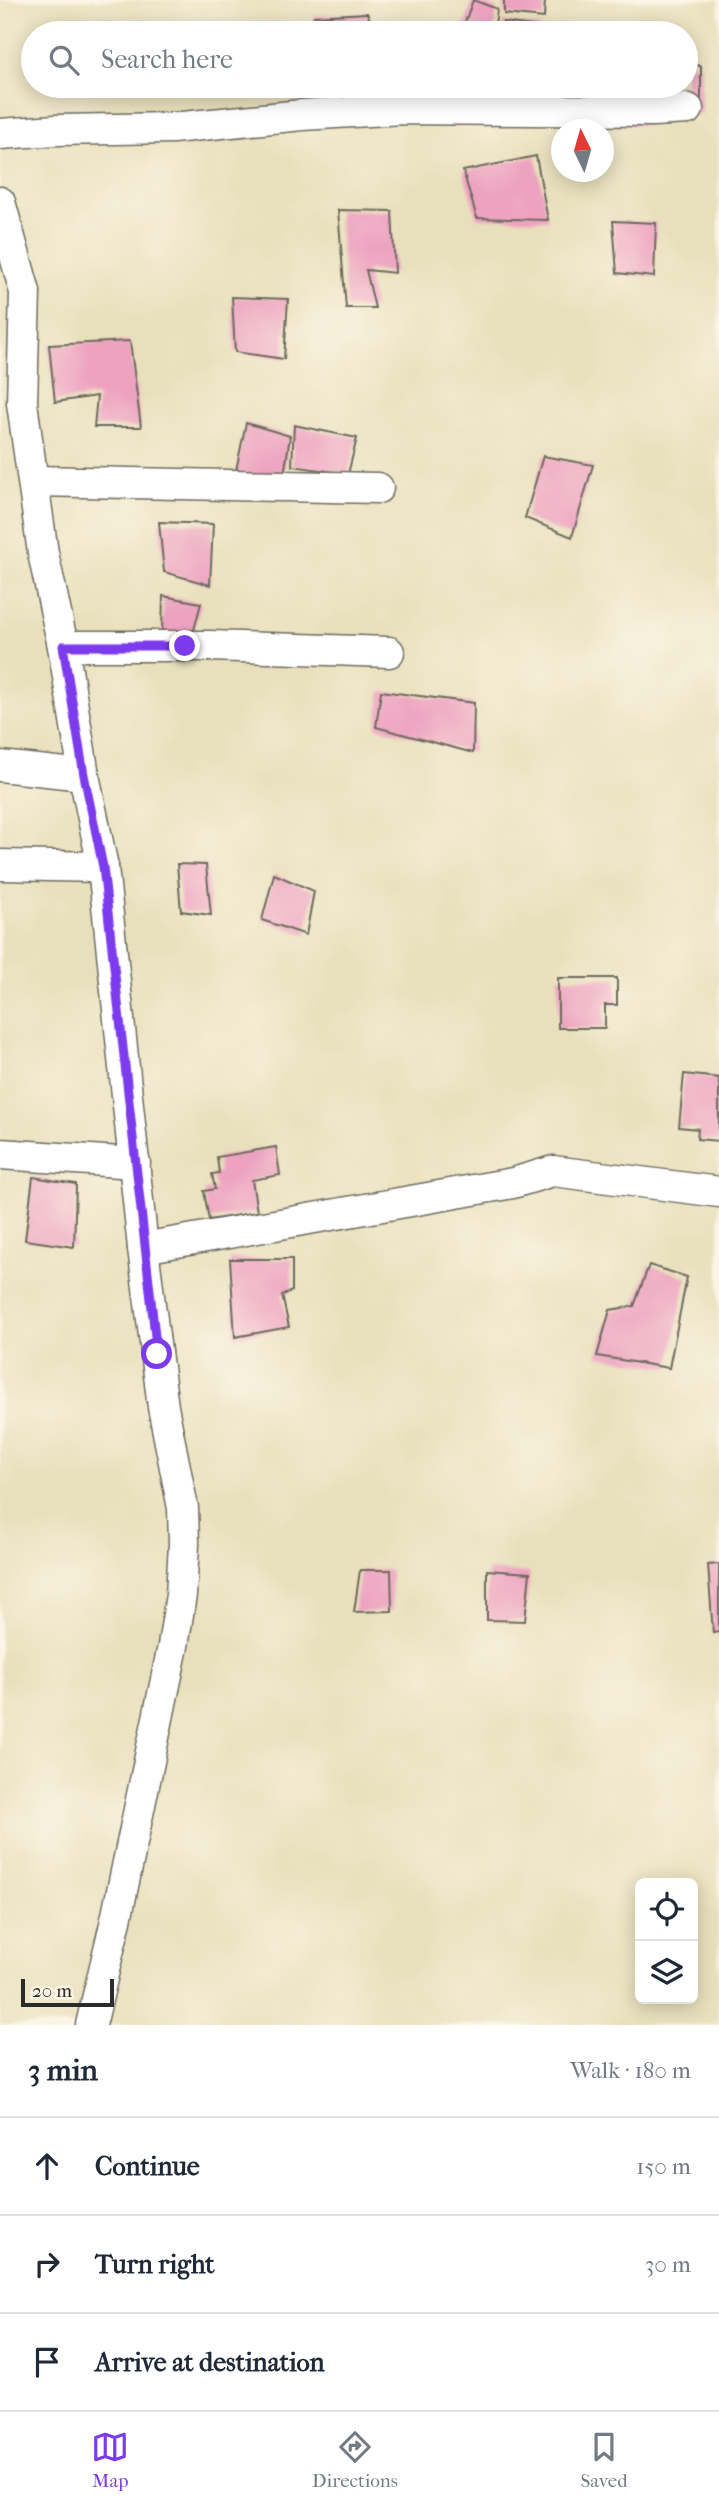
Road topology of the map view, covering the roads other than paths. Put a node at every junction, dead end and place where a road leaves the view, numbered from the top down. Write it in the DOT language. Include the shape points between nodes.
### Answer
graph roads {
  1 [pos="688,109"];
  2 [pos="0,134"];
  3 [pos="0,202"];
  4 [pos="11,405"];
  5 [pos="34,481"];
  6 [pos="378,488"];
  7 [pos="63,646"];
  8 [pos="389,652"];
  9 [pos="0,766"];
  10 [pos="84,775"];
  11 [pos="0,865"];
  12 [pos="103,867"];
  13 [pos="0,1154"];
  14 [pos="135,1163"];
  15 [pos="719,1192"];
  16 [pos="143,1248"];
  17 [pos="91,2025"];
  1 -- 2 [label="street" via="403,109 172,128"];
  3 -- 4 [label="street" via="25,292"];
  4 -- 5 [label="street"];
  5 -- 6 [label="street"];
  5 -- 7 [label="street" via="43,553"];
  7 -- 8 [label="street"];
  7 -- 10 [label="street"];
  9 -- 10 [label="street"];
  10 -- 12 [label="street"];
  11 -- 12 [label="street"];
  12 -- 14 [label="street"];
  13 -- 14 [label="street"];
  14 -- 16 [label="street"];
  15 -- 16 [label="street" via="553,1171 513,1183"];
  16 -- 17 [label="street" via="163,1407 183,1508 181,1595"];
}
